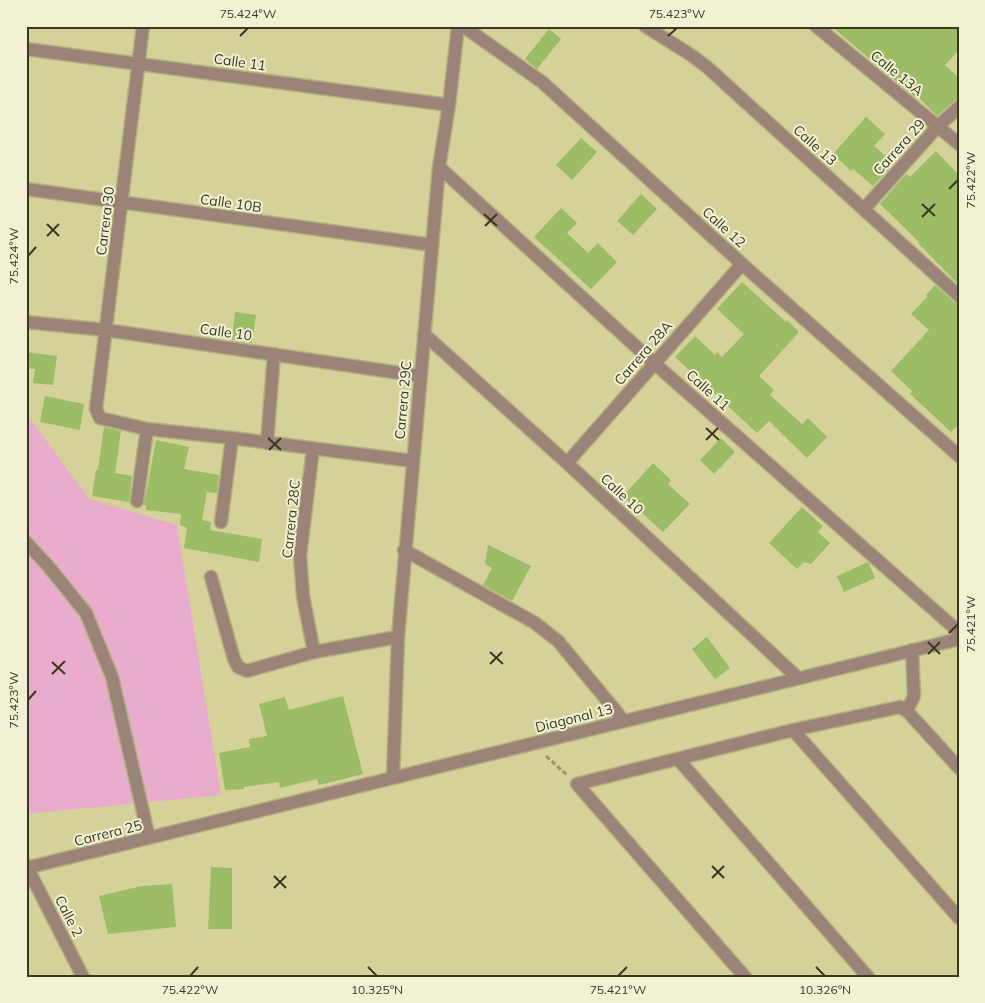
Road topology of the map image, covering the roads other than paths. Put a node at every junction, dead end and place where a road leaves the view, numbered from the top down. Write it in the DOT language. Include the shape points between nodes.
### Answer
graph roads {
  1 [pos="143,26"];
  2 [pos="458,26"];
  3 [pos="464,26"];
  4 [pos="645,26"];
  5 [pos="816,26"];
  6 [pos="26,49"];
  7 [pos="138,63"];
  8 [pos="449,105"];
  9 [pos="959,107"];
  10 [pos="938,126"];
  11 [pos="959,144"];
  12 [pos="439,167"];
  13 [pos="26,189"];
  14 [pos="122,203"];
  15 [pos="864,209"];
  16 [pos="432,245"];
  17 [pos="742,264"];
  18 [pos="959,296"];
  19 [pos="26,322"];
  20 [pos="106,330"];
  21 [pos="424,334"];
  22 [pos="274,354"];
  23 [pos="654,362"];
  24 [pos="420,376"];
  25 [pos="147,429"];
  26 [pos="232,438"];
  27 [pos="267,443"];
  28 [pos="313,449"];
  29 [pos="959,456"];
  30 [pos="412,461"];
  31 [pos="567,463"];
  32 [pos="137,501"];
  33 [pos="221,522"];
  34 [pos="26,542"];
  35 [pos="404,550"];
  36 [pos="211,576"];
  37 [pos="959,632"];
  38 [pos="398,636"];
  39 [pos="959,639"];
  40 [pos="912,650"];
  41 [pos="314,652"];
  42 [pos="798,678"];
  43 [pos="907,710"];
  44 [pos="624,721"];
  45 [pos="793,730"];
  46 [pos="678,759"];
  47 [pos="959,768"];
  48 [pos="393,778"];
  49 [pos="197,826"];
  50 [pos="150,838"];
  51 [pos="27,867"];
  52 [pos="959,918"];
  53 [pos="83,977"];
  54 [pos="745,977"];
  55 [pos="868,977"];
  1 -- 7 [label="street, Carrera 30"];
  2 -- 8 [label="street, Carrera 29C"];
  3 -- 17 [label="street, Calle 12" via="542,82"];
  4 -- 15 [label="street, Calle 13" via="692,55"];
  5 -- 10 [label="street, Calle 13A"];
  6 -- 7 [label="street, Calle 11"];
  7 -- 8 [label="street, Calle 11"];
  7 -- 14 [label="street, Carrera 30"];
  8 -- 12 [label="street, Carrera 29C"];
  9 -- 10 [label="street, Carrera 29"];
  10 -- 11 [label="street, Calle 13A"];
  10 -- 15 [label="street, Carrera 29"];
  12 -- 16 [label="street, Carrera 29C"];
  12 -- 23 [label="street, Calle 11"];
  13 -- 14 [label="street, Calle 10B"];
  14 -- 16 [label="street, Calle 10B"];
  14 -- 20 [label="street, Carrera 30"];
  15 -- 18 [label="street, Calle 13"];
  16 -- 21 [label="street, Carrera 29C"];
  17 -- 23 [label="street, Carrera 28A"];
  17 -- 29 [label="street, Calle 12"];
  19 -- 20 [label="street, Calle 10"];
  20 -- 22 [label="street, Calle 10"];
  20 -- 25 [label="street, Carrera 30" via="96,409 100,418"];
  21 -- 24 [label="street, Carrera 29C"];
  21 -- 31 [label="street, Calle 10"];
  22 -- 24 [label="street, Calle 10"];
  22 -- 27 [label="street"];
  23 -- 31 [label="street, Carrera 28A"];
  23 -- 37 [label="street, Calle 11"];
  24 -- 30 [label="street, Carrera 29C"];
  25 -- 26 [label="street"];
  25 -- 32 [label="street"];
  26 -- 27 [label="street"];
  26 -- 33 [label="street"];
  27 -- 28 [label="street"];
  28 -- 30 [label="street"];
  28 -- 41 [label="street, Carrera 28C" via="300,556 303,596"];
  30 -- 35 [label="street, Carrera 29C"];
  31 -- 42 [label="street, Calle 10"];
  34 -- 50 [label="street" via="86,613 112,677"];
  35 -- 38 [label="street, Carrera 29C"];
  35 -- 44 [label="street" via="535,622 558,641"];
  36 -- 41 [label="street" via="238,668 247,670"];
  38 -- 41 [label="street"];
  38 -- 48 [label="street, Carrera 29C"];
  39 -- 40 [label="street, Diagonal 13"];
  40 -- 42 [label="street, Diagonal 13"];
  40 -- 43 [label="street" via="914,696"];
  42 -- 44 [label="street, Diagonal 13"];
  43 -- 45 [label="street" via="900,706"];
  43 -- 47 [label="street"];
  44 -- 48 [label="street, Diagonal 13"];
  45 -- 46 [label="street"];
  45 -- 52 [label="street"];
  46 -- 54 [label="street" via="577,784"];
  46 -- 55 [label="street"];
  48 -- 49 [label="street, Diagonal 13"];
  49 -- 50 [label="street, Carrera 25"];
  50 -- 51 [label="street, Carrera 25"];
  51 -- 53 [label="street, Calle 2"];
}
